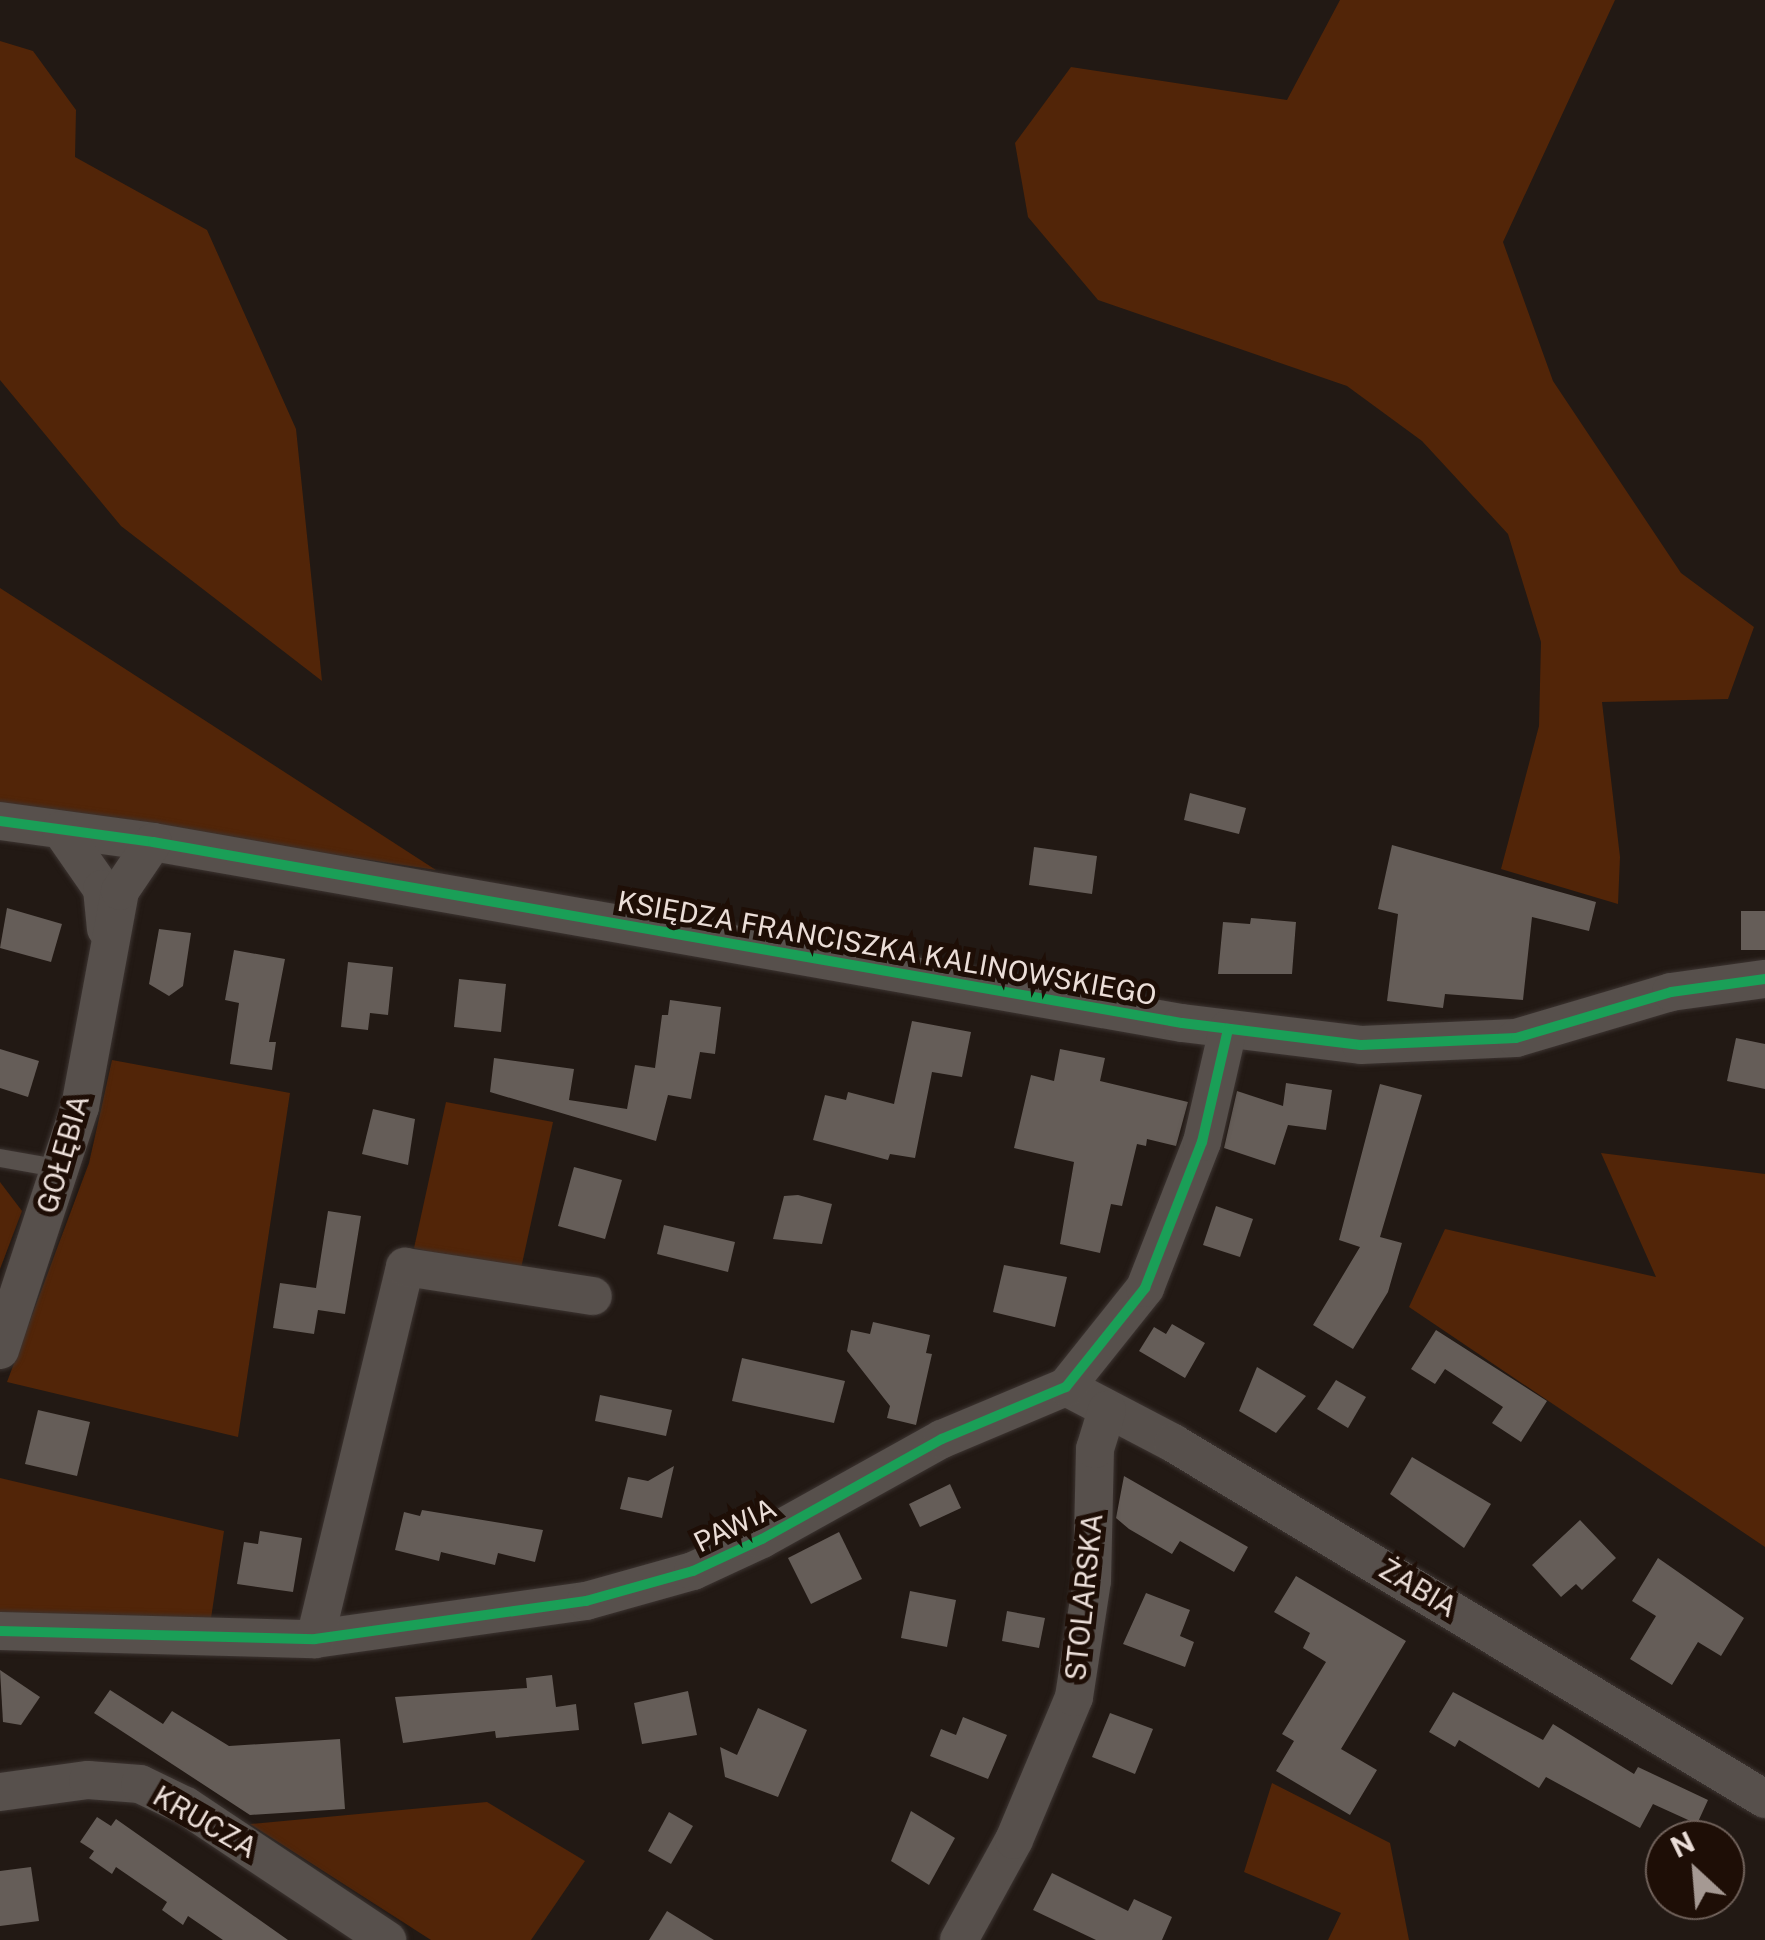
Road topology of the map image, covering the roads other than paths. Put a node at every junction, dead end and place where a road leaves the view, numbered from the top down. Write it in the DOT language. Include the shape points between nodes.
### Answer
graph roads {
  1 [pos="0,821"];
  2 [pos="60,830"];
  3 [pos="153,842"];
  4 [pos="108,952"];
  5 [pos="1765,979"];
  6 [pos="1228,1030"];
  7 [pos="0,1158"];
  8 [pos="62,1169"];
  9 [pos="593,1296"];
  10 [pos="0,1350"];
  11 [pos="1066,1387"];
  12 [pos="1107,1410"];
  13 [pos="0,1632"];
  14 [pos="315,1639"];
  15 [pos="0,1792"];
  16 [pos="1765,1798"];
  17 [pos="973,1936"];
  18 [pos="387,1940"];
  1 -- 2 [label="street, KSIĘDZA FRANCISZKA KALINOWSKIEGO"];
  2 -- 3 [label="street, KSIĘDZA FRANCISZKA KALINOWSKIEGO"];
  2 -- 4 [label="street, GOŁĘBIA" via="102,890"];
  3 -- 4 [label="street, GOŁĘBIA" via="120,891"];
  3 -- 6 [label="street, KSIĘDZA FRANCISZKA KALINOWSKIEGO"];
  4 -- 8 [label="street, GOŁĘBIA"];
  5 -- 6 [label="street, KSIĘDZA FRANCISZKA KALINOWSKIEGO" via="1671,992 1516,1038 1361,1045"];
  6 -- 11 [label="street" via="1202,1142 1145,1288"];
  7 -- 8 [label="lane"];
  8 -- 10 [label="street, GOŁĘBIA"];
  9 -- 14 [label="street" via="405,1267"];
  11 -- 12 [label="street, ŻABIA"];
  11 -- 14 [label="street, PAWIA" via="983,1418 693,1571 527,1612"];
  12 -- 16 [label="street, ŻABIA"];
  12 -- 17 [label="street, STOLARSKA" via="1096,1449 1092,1581 1074,1696"];
  13 -- 14 [label="street, PAWIA"];
  15 -- 18 [label="street, KRUCZA" via="88,1780 159,1792"];
}
